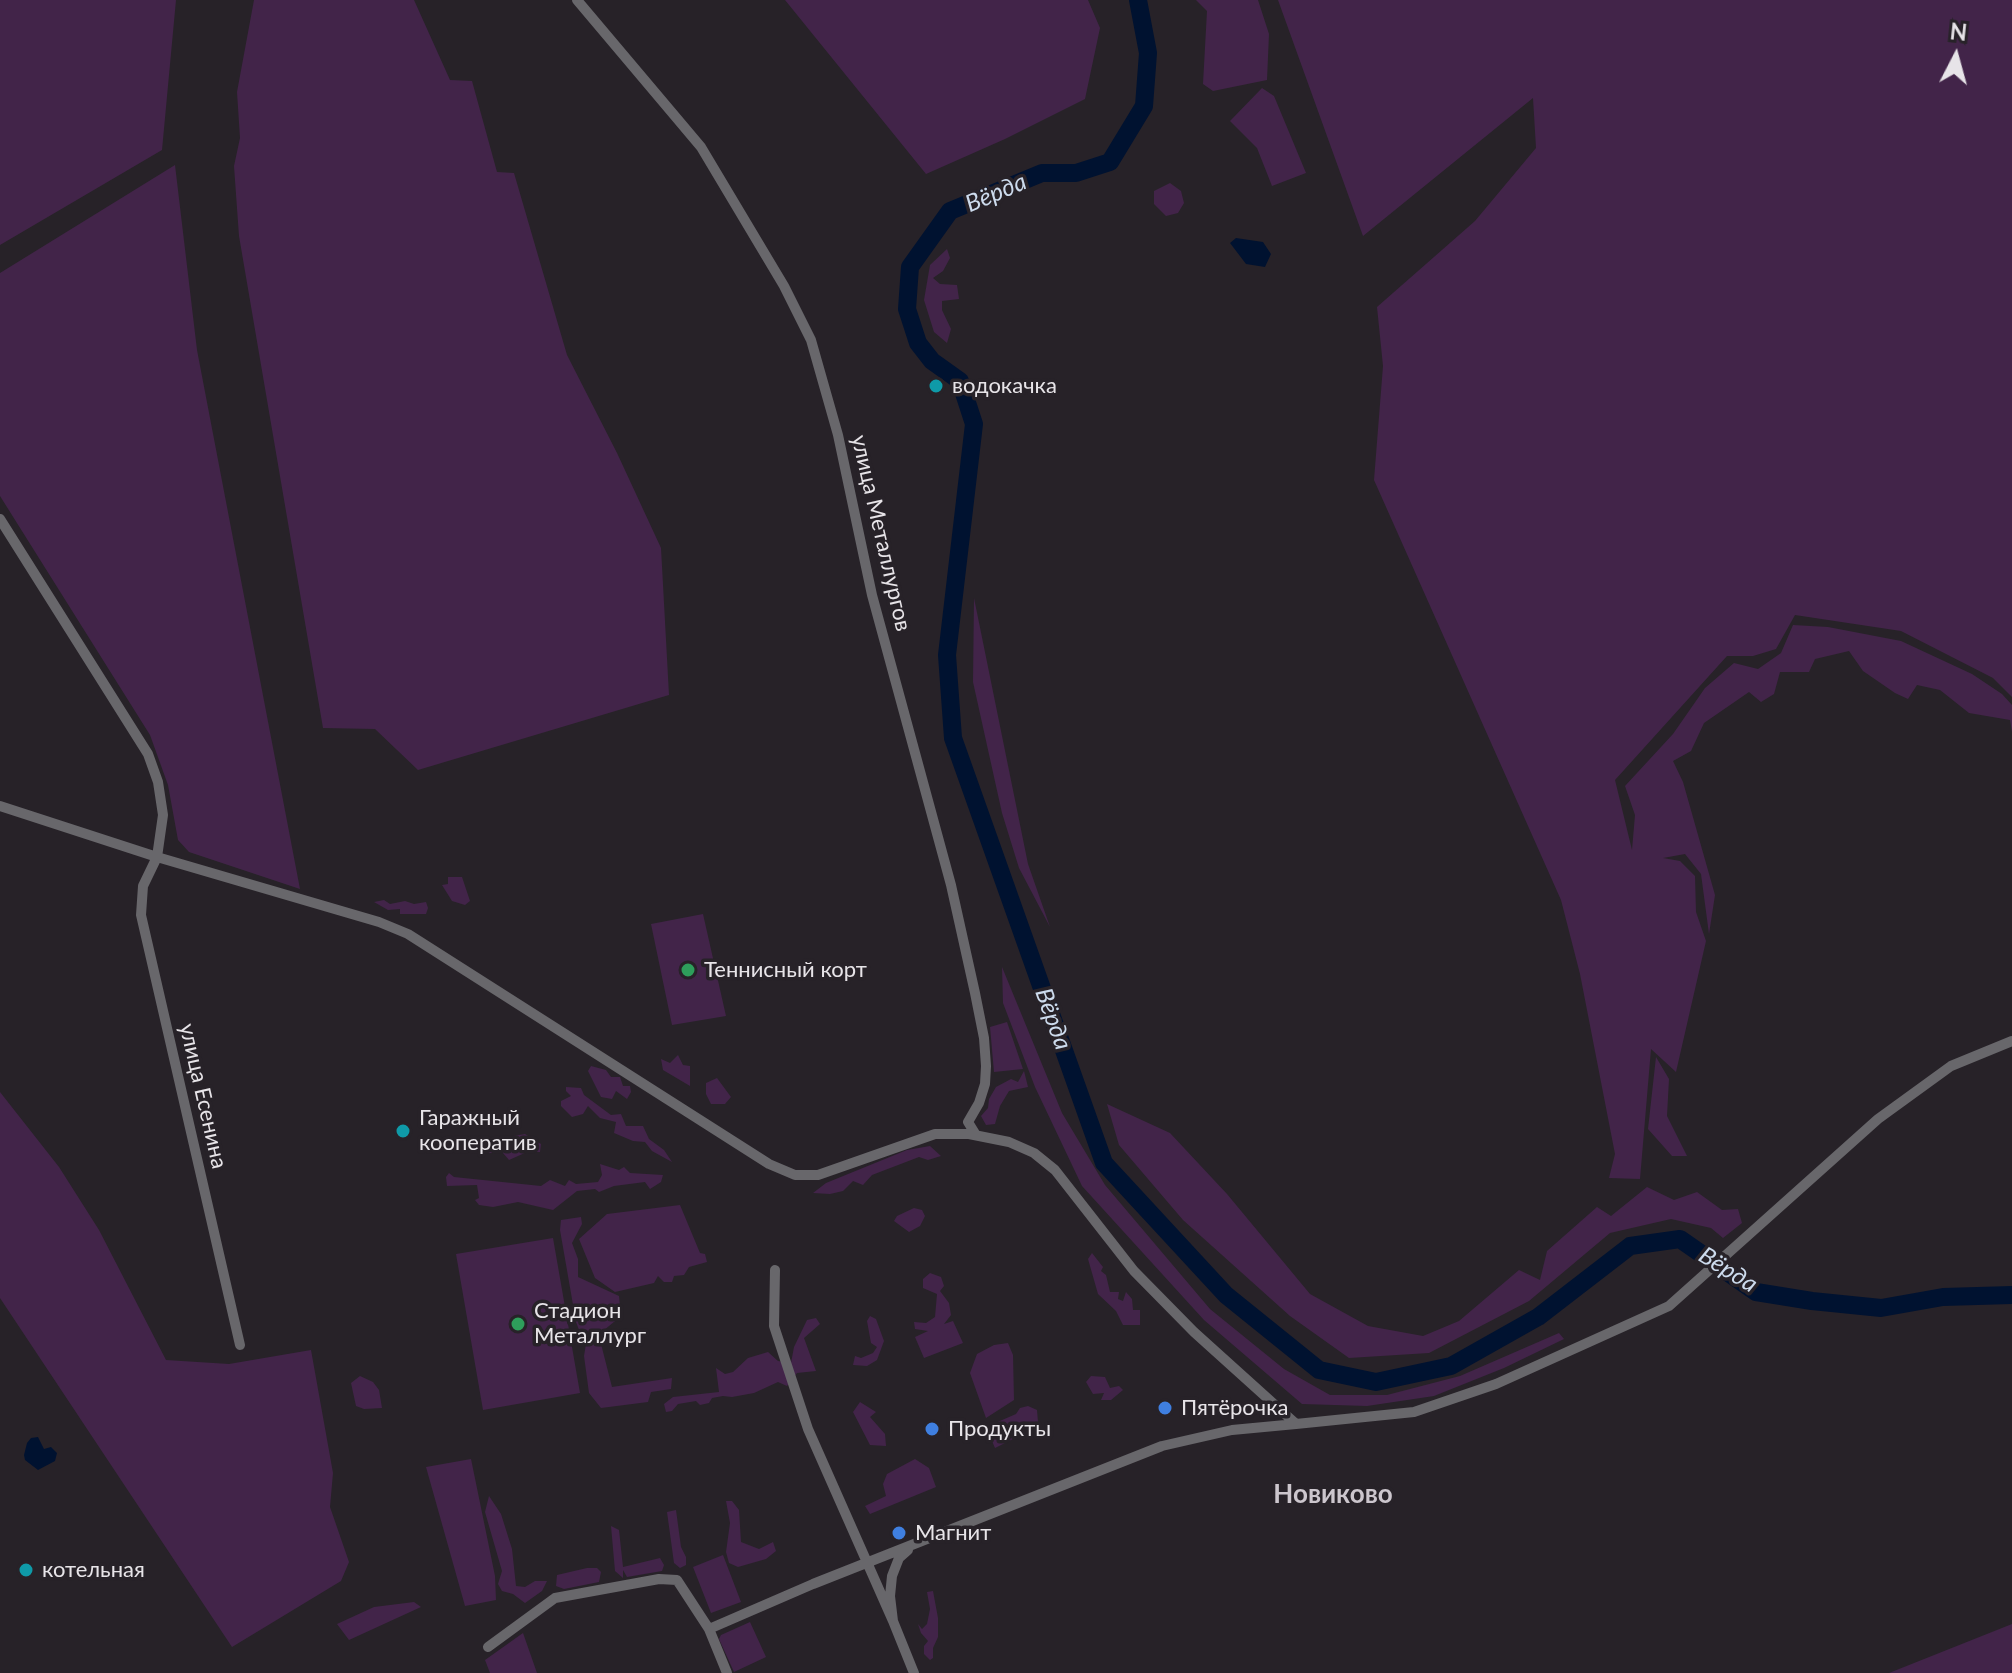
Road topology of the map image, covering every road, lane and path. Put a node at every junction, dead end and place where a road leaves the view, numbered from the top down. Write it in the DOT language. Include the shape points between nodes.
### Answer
graph roads {
  1 [pos="577,0"];
  2 [pos="0,519"];
  3 [pos="0,806"];
  4 [pos="157,857"];
  5 [pos="2012,1041"];
  6 [pos="976,1135"];
  7 [pos="775,1270"];
  8 [pos="240,1345"];
  9 [pos="1296,1424"];
  10 [pos="912,1546"];
  11 [pos="869,1562"];
  12 [pos="893,1621"];
  13 [pos="709,1629"];
  14 [pos="488,1647"];
  15 [pos="727,1673"];
  16 [pos="914,1673"];
  1 -- 6 [label="street, улица Металлургов" via="701,147 811,340 975,993 986,1066 979,1103 968,1122"];
  2 -- 4 [label="street, улица Есенина" via="148,754 163,815"];
  3 -- 4 [label="street"];
  4 -- 6 [label="street" via="408,934 769,1164 795,1175 818,1175 935,1134"];
  4 -- 8 [label="street, улица Есенина" via="143,886 141,915"];
  5 -- 9 [label="street" via="1951,1066 1878,1119 1669,1306 1496,1384 1414,1412"];
  6 -- 9 [label="street" via="1034,1153 1055,1170 1134,1271"];
  7 -- 11 [label="street" via="774,1326 808,1429"];
  9 -- 10 [label="street" via="1232,1430 1162,1446"];
  10 -- 11 [label="street"];
  10 -- 12 [label="street" via="899,1558 892,1576"];
  11 -- 12 [label="street"];
  11 -- 13 [label="street"];
  12 -- 16 [label="street"];
  13 -- 14 [label="street" via="677,1580 659,1579 555,1598"];
  13 -- 15 [label="street"];
}
